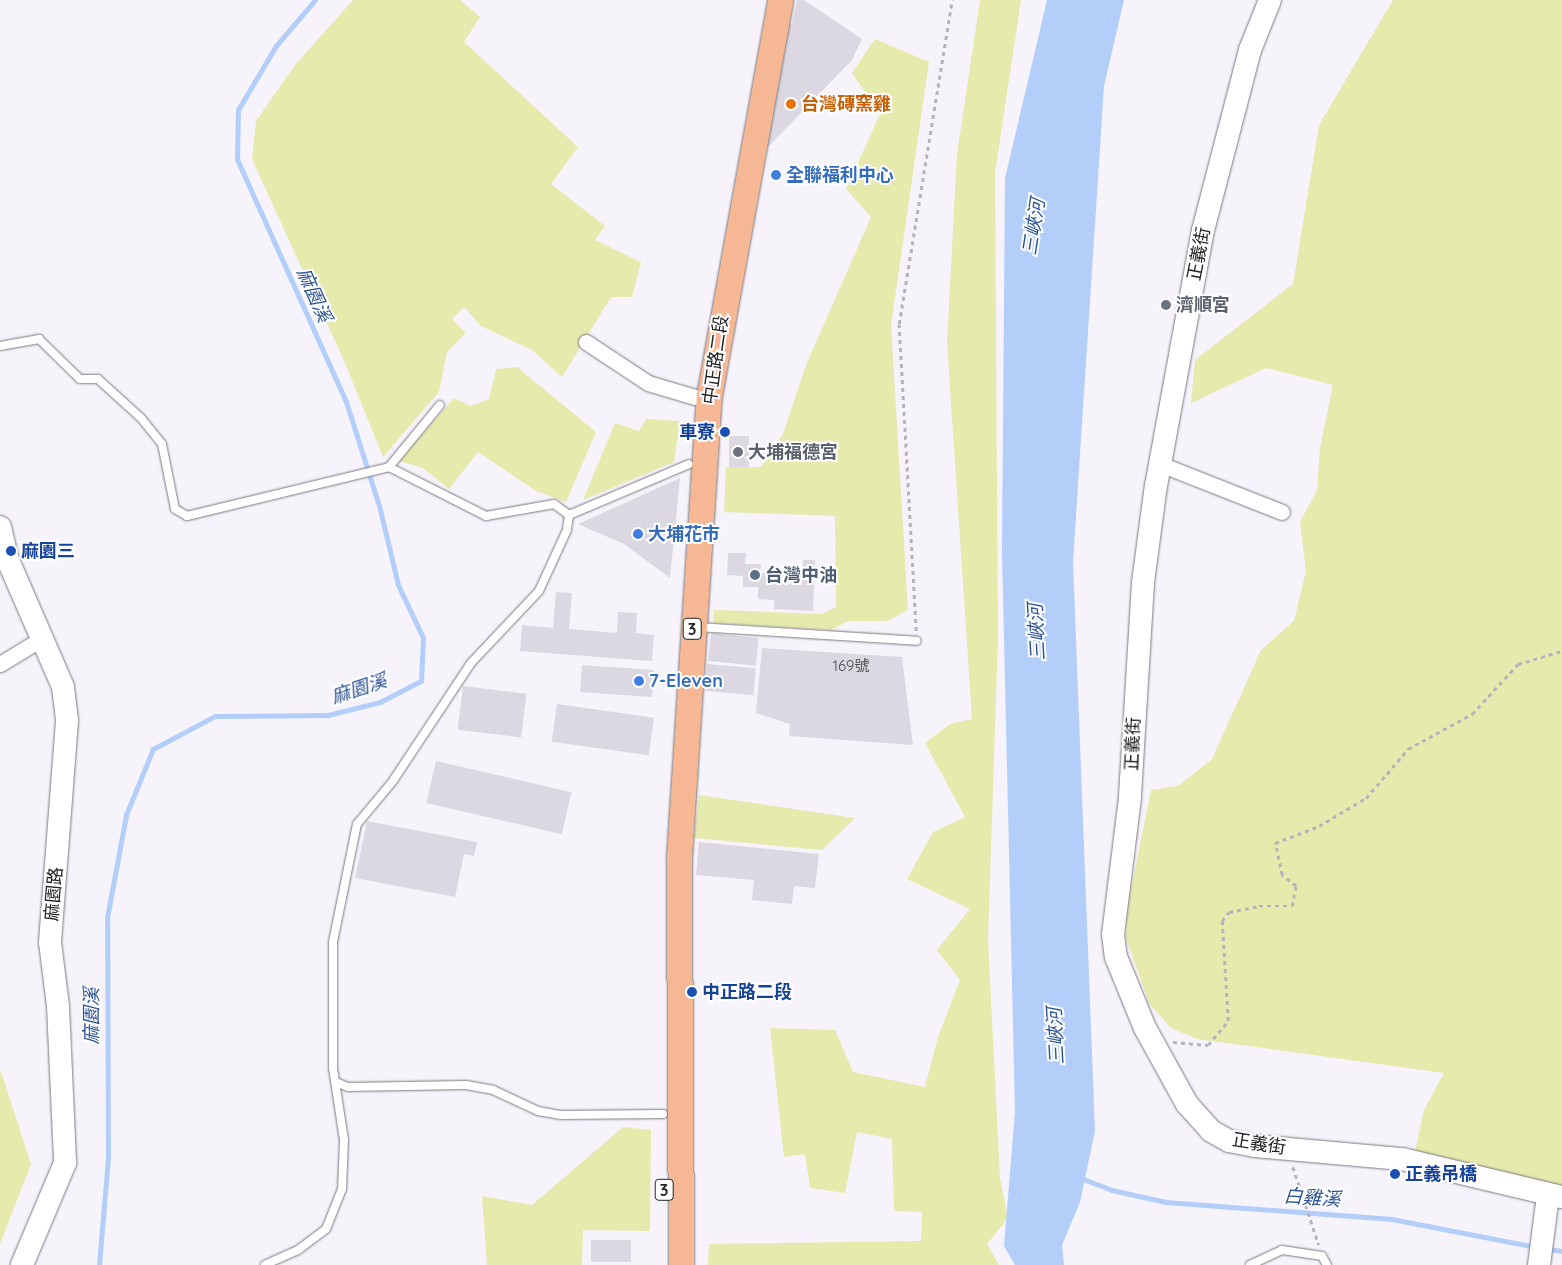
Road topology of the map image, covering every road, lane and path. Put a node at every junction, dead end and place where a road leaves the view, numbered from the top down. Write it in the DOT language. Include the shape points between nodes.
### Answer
graph roads {
  1 [pos="764,0"];
  2 [pos="780,0"];
  3 [pos="952,0"];
  4 [pos="1270,0"];
  5 [pos="586,342"];
  6 [pos="0,346"];
  7 [pos="694,397"];
  8 [pos="440,405"];
  9 [pos="689,464"];
  10 [pos="1160,464"];
  11 [pos="389,467"];
  12 [pos="1282,512"];
  13 [pos="569,515"];
  14 [pos="0,527"];
  15 [pos="693,626"];
  16 [pos="41,639"];
  17 [pos="917,641"];
  18 [pos="1562,651"];
  19 [pos="0,664"];
  20 [pos="1145,1028"];
  21 [pos="338,1083"];
  22 [pos="663,1114"];
  23 [pos="1294,1177"];
  24 [pos="1555,1197"];
  25 [pos="1320,1249"];
  26 [pos="22,1265"];
  27 [pos="265,1265"];
  28 [pos="665,1265"];
  29 [pos="681,1265"];
  30 [pos="1250,1265"];
  31 [pos="1327,1265"];
  32 [pos="1539,1265"];
  1 -- 7 [label="main road, 中正路二段 / 3" via="705,315"];
  2 -- 15 [label="main road, 中正路二段 / 3" via="709,396"];
  3 -- 17 [label="path" via="899,324"];
  4 -- 10 [label="street, 正義街" via="1250,50 1212,193"];
  5 -- 7 [label="street" via="648,383"];
  6 -- 11 [label="lane" via="39,339 80,379 98,379 141,418 162,444 175,509 187,516"];
  7 -- 9 [label="main road, 中正路二段 / 3"];
  8 -- 11 [label="lane"];
  9 -- 13 [label="lane"];
  9 -- 22 [label="main road, 中正路二段 / 3" via="663,855"];
  10 -- 12 [label="street"];
  10 -- 20 [label="street, 正義街" via="1143,583 1130,798 1114,934 1116,957"];
  11 -- 13 [label="lane" via="486,516 554,504"];
  13 -- 21 [label="lane" via="566,530 539,591 472,663 393,781 356,824 333,942 334,1068"];
  14 -- 16 [label="street, 麻園路" via="7,558"];
  15 -- 17 [label="lane"];
  15 -- 29 [label="main road, 中正路二段 / 3" via="677,922"];
  16 -- 19 [label="street"];
  16 -- 26 [label="street, 麻園路" via="63,687 68,721 50,942 58,1015 65,1163"];
  18 -- 20 [label="path" via="1518,664 1472,714 1408,749 1366,798 1319,826 1275,844 1282,875 1296,886 1292,906 1259,906 1229,912 1222,922 1228,1021 1208,1045 1178,1044"];
  20 -- 24 [label="street, 正義街" via="1187,1104 1211,1131 1229,1141 1402,1159"];
  21 -- 22 [label="lane" via="348,1087 466,1085 493,1090 538,1110 560,1115"];
  21 -- 27 [label="lane" via="344,1140 342,1188 326,1229 298,1250"];
  22 -- 28 [label="main road, 中正路二段 / 3"];
  23 -- 25 [label="path"];
  24 -- 32 [label="street" via="1543,1229"];
  30 -- 31 [label="lane" via="1282,1250 1322,1256"];
}
